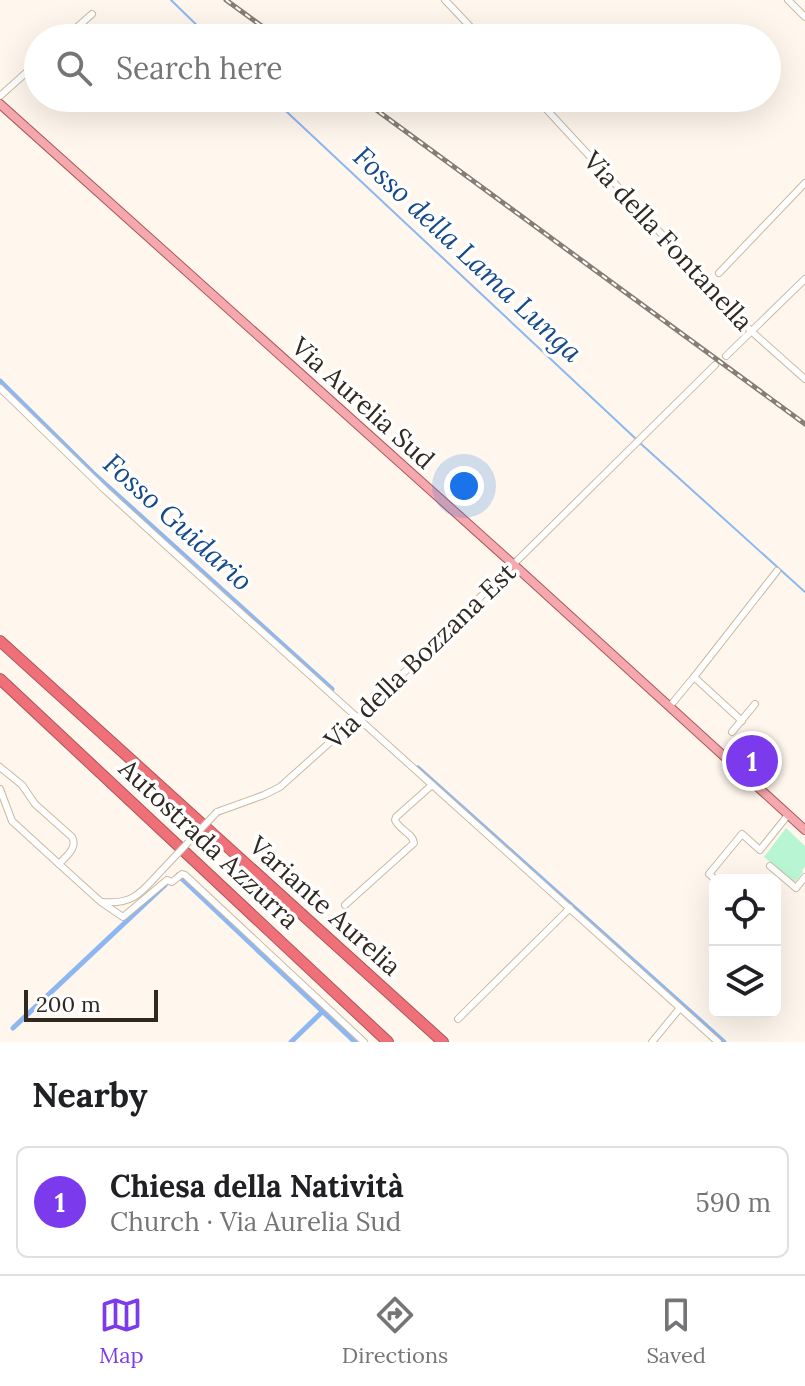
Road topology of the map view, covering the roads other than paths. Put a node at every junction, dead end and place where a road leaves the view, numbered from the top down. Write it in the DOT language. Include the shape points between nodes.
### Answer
graph roads {
  1 [pos="445,0"];
  2 [pos="788,0"];
  3 [pos="92,14"];
  4 [pos="805,17"];
  5 [pos="81,24"];
  6 [pos="468,24"];
  7 [pos="24,75"];
  8 [pos="0,96"];
  9 [pos="0,104"];
  10 [pos="549,112"];
  11 [pos="805,183"];
  12 [pos="719,273"];
  13 [pos="805,279"];
  14 [pos="751,331"];
  15 [pos="726,356"];
  16 [pos="715,365"];
  17 [pos="805,379"];
  18 [pos="0,388"];
  19 [pos="514,565"];
  20 [pos="777,571"];
  21 [pos="0,641"];
  22 [pos="0,648"];
  23 [pos="694,677"];
  24 [pos="0,679"];
  25 [pos="0,688"];
  26 [pos="755,704"];
  27 [pos="670,706"];
  28 [pos="358,718"];
  29 [pos="742,721"];
  30 [pos="732,732"];
  31 [pos="0,767"];
  32 [pos="432,785"];
  33 [pos="0,789"];
  34 [pos="788,815"];
  35 [pos="805,830"];
  36 [pos="59,864"];
  37 [pos="770,866"];
  38 [pos="709,874"];
  39 [pos="805,877"];
  40 [pos="101,902"];
  41 [pos="345,905"];
  42 [pos="570,908"];
  43 [pos="680,1008"];
  44 [pos="458,1019"];
  45 [pos="364,1042"];
  46 [pos="379,1042"];
  47 [pos="388,1042"];
  48 [pos="435,1042"];
  49 [pos="443,1042"];
  50 [pos="652,1042"];
  51 [pos="718,1042"];
  1 -- 6 [label="street"];
  2 -- 4 [label="street"];
  3 -- 5 [label="street"];
  7 -- 8 [label="street"];
  9 -- 19 [label="main road, Via Aurelia Sud"];
  10 -- 14 [label="street, Via della Fontanella"];
  11 -- 12 [label="street"];
  13 -- 14 [label="street"];
  14 -- 15 [label="street"];
  14 -- 17 [label="street, Via della Fontanella"];
  16 -- 19 [label="street, Via della Bozzana Est"];
  18 -- 28 [label="street"];
  19 -- 27 [label="main road, Via Aurelia Sud"];
  19 -- 28 [label="street, Via della Bozzana Est"];
  20 -- 23 [label="street"];
  21 -- 49 [label="highway, Variante Aurelia"];
  22 -- 48 [label="highway, Variante Aurelia"];
  23 -- 27 [label="street"];
  23 -- 29 [label="street"];
  24 -- 47 [label="highway, Autostrada Azzurra"];
  25 -- 46 [label="highway, Autostrada Azzurra"];
  26 -- 29 [label="street"];
  27 -- 34 [label="main road, Via Aurelia Sud"];
  28 -- 32 [label="street"];
  28 -- 40 [label="street, Via della Bozzana Est, bridge" via="280,787 217,812 135,897"];
  29 -- 30 [label="street"];
  31 -- 36 [label="street" via="75,840"];
  32 -- 41 [label="street" via="395,820 414,843"];
  32 -- 42 [label="street"];
  33 -- 36 [label="street" via="12,821"];
  34 -- 35 [label="main road, Via Aurelia Sud"];
  34 -- 38 [label="street" via="760,850 742,834"];
  36 -- 40 [label="street"];
  37 -- 39 [label="street" via="796,888"];
  40 -- 45 [label="street" via="123,917 169,881 189,877"];
  42 -- 43 [label="street"];
  42 -- 44 [label="street"];
  43 -- 50 [label="street"];
  43 -- 51 [label="street"];
}
